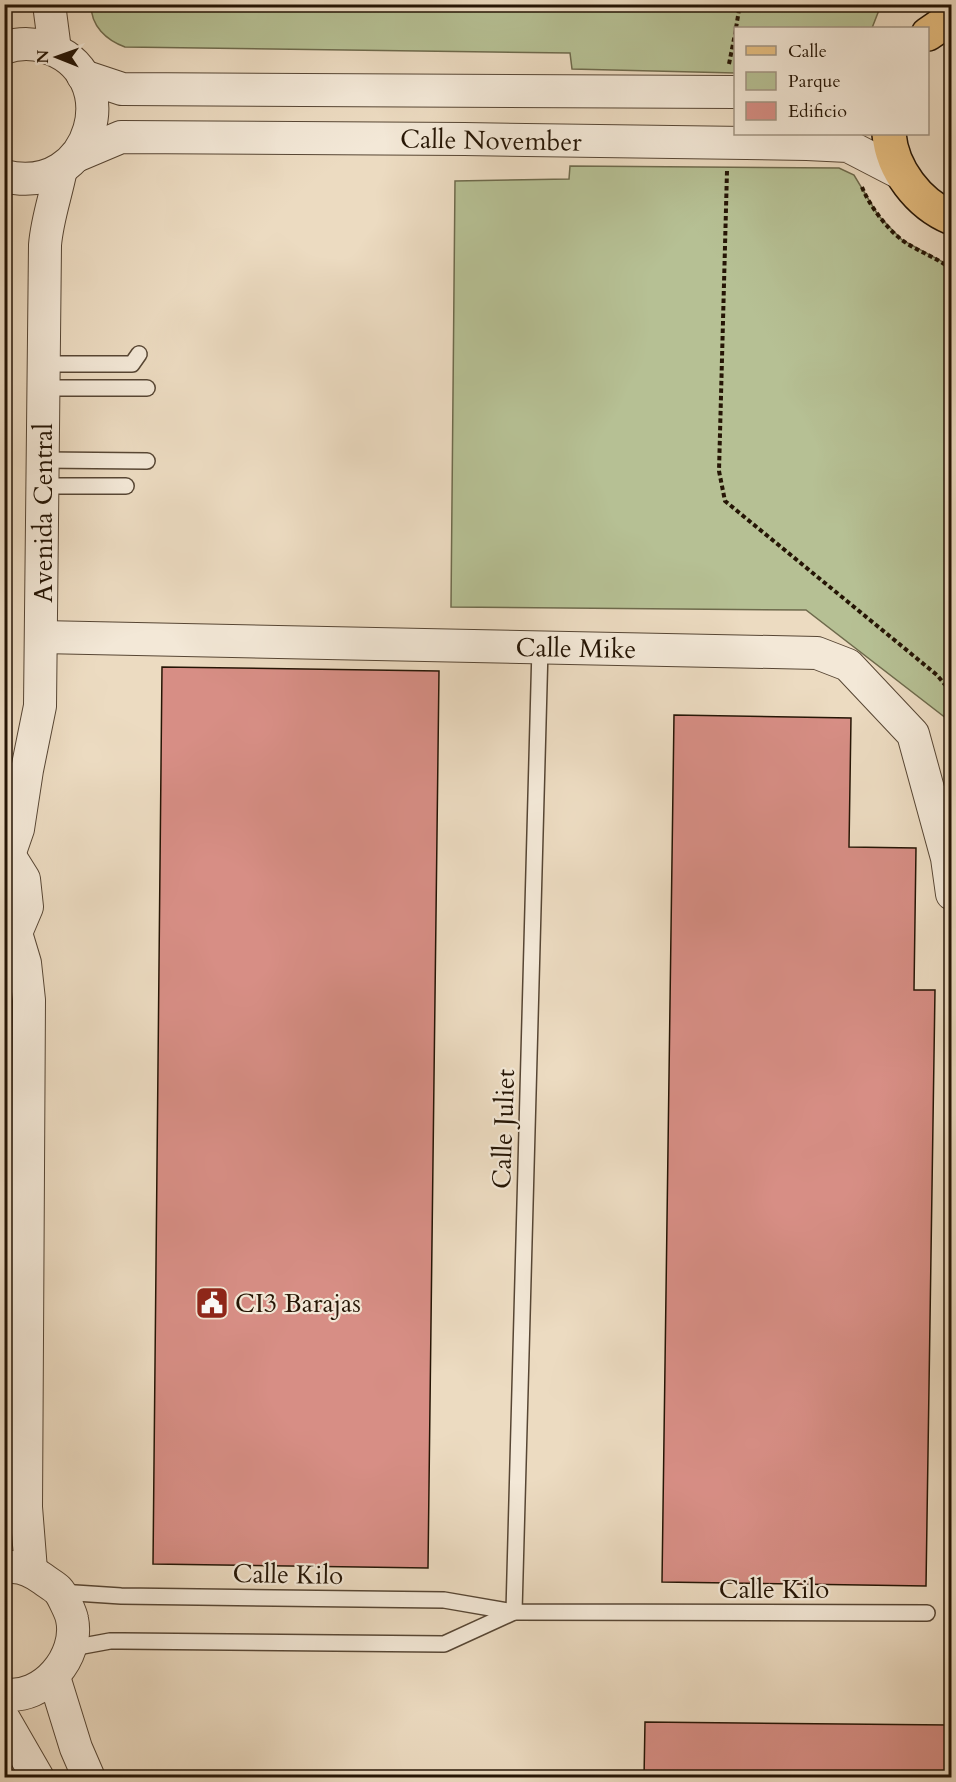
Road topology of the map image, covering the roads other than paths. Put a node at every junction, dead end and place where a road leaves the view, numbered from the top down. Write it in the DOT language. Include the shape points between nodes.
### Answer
graph roads {
  1 [pos="49,4"];
  2 [pos="4,48"];
  3 [pos="55,50"];
  4 [pos="83,76"];
  5 [pos="732,82"];
  6 [pos="889,135"];
  7 [pos="69,162"];
  8 [pos="902,174"];
  9 [pos="4,176"];
  10 [pos="951,218"];
  11 [pos="140,354"];
  12 [pos="44,376"];
  13 [pos="147,388"];
  14 [pos="147,461"];
  15 [pos="43,473"];
  16 [pos="126,486"];
  17 [pos="42,637"];
  18 [pos="540,648"];
  19 [pos="7,854"];
  20 [pos="951,894"];
  21 [pos="10,938"];
  22 [pos="18,1569"];
  23 [pos="60,1592"];
  24 [pos="514,1612"];
  25 [pos="927,1613"];
  26 [pos="72,1648"];
  27 [pos="54,1677"];
  28 [pos="4,1694"];
  29 [pos="4,1719"];
  30 [pos="38,1778"];
  31 [pos="89,1778"];
  1 -- 3 [label="street"];
  2 -- 3 [label="street" via="34,44"];
  3 -- 4 [label="street"];
  4 -- 5 [label="street, Calle November" via="122,89"];
  4 -- 7 [label="street, Avenida Central" via="91,95 93,117 88,138"];
  6 -- 8 [label="main road"];
  7 -- 8 [label="street, Calle November" via="121,137 464,139 848,146"];
  7 -- 9 [label="street, Calle November" via="44,177"];
  7 -- 12 [label="street, Avenida Central" via="47,222"];
  8 -- 10 [label="main road" via="919,196"];
  11 -- 12 [label="lane" via="132,364"];
  12 -- 13 [label="lane"];
  12 -- 15 [label="street, Avenida Central"];
  14 -- 15 [label="lane"];
  15 -- 16 [label="lane"];
  15 -- 17 [label="street, Avenida Central"];
  17 -- 18 [label="street, Calle Mike"];
  17 -- 19 [label="street, Avenida Central" via="40,706 18,829"];
  18 -- 20 [label="street, Calle Mike" via="817,653 848,665 913,734 947,858"];
  18 -- 24 [label="lane, Calle Juliet"];
  19 -- 21 [label="street" via="24,879 27,907"];
  21 -- 22 [label="street" via="25,963 29,1000 26,1507"];
  22 -- 23 [label="street"];
  23 -- 24 [label="lane, Calle Kilo" via="444,1600"];
  23 -- 26 [label="street" via="72,1619"];
  24 -- 25 [label="lane, Calle Kilo"];
  24 -- 26 [label="lane, Calle Kilo" via="444,1644 110,1641"];
  26 -- 27 [label="street"];
  27 -- 28 [label="street" via="32,1691"];
  27 -- 31 [label="street"];
  29 -- 30 [label="street"];
}
